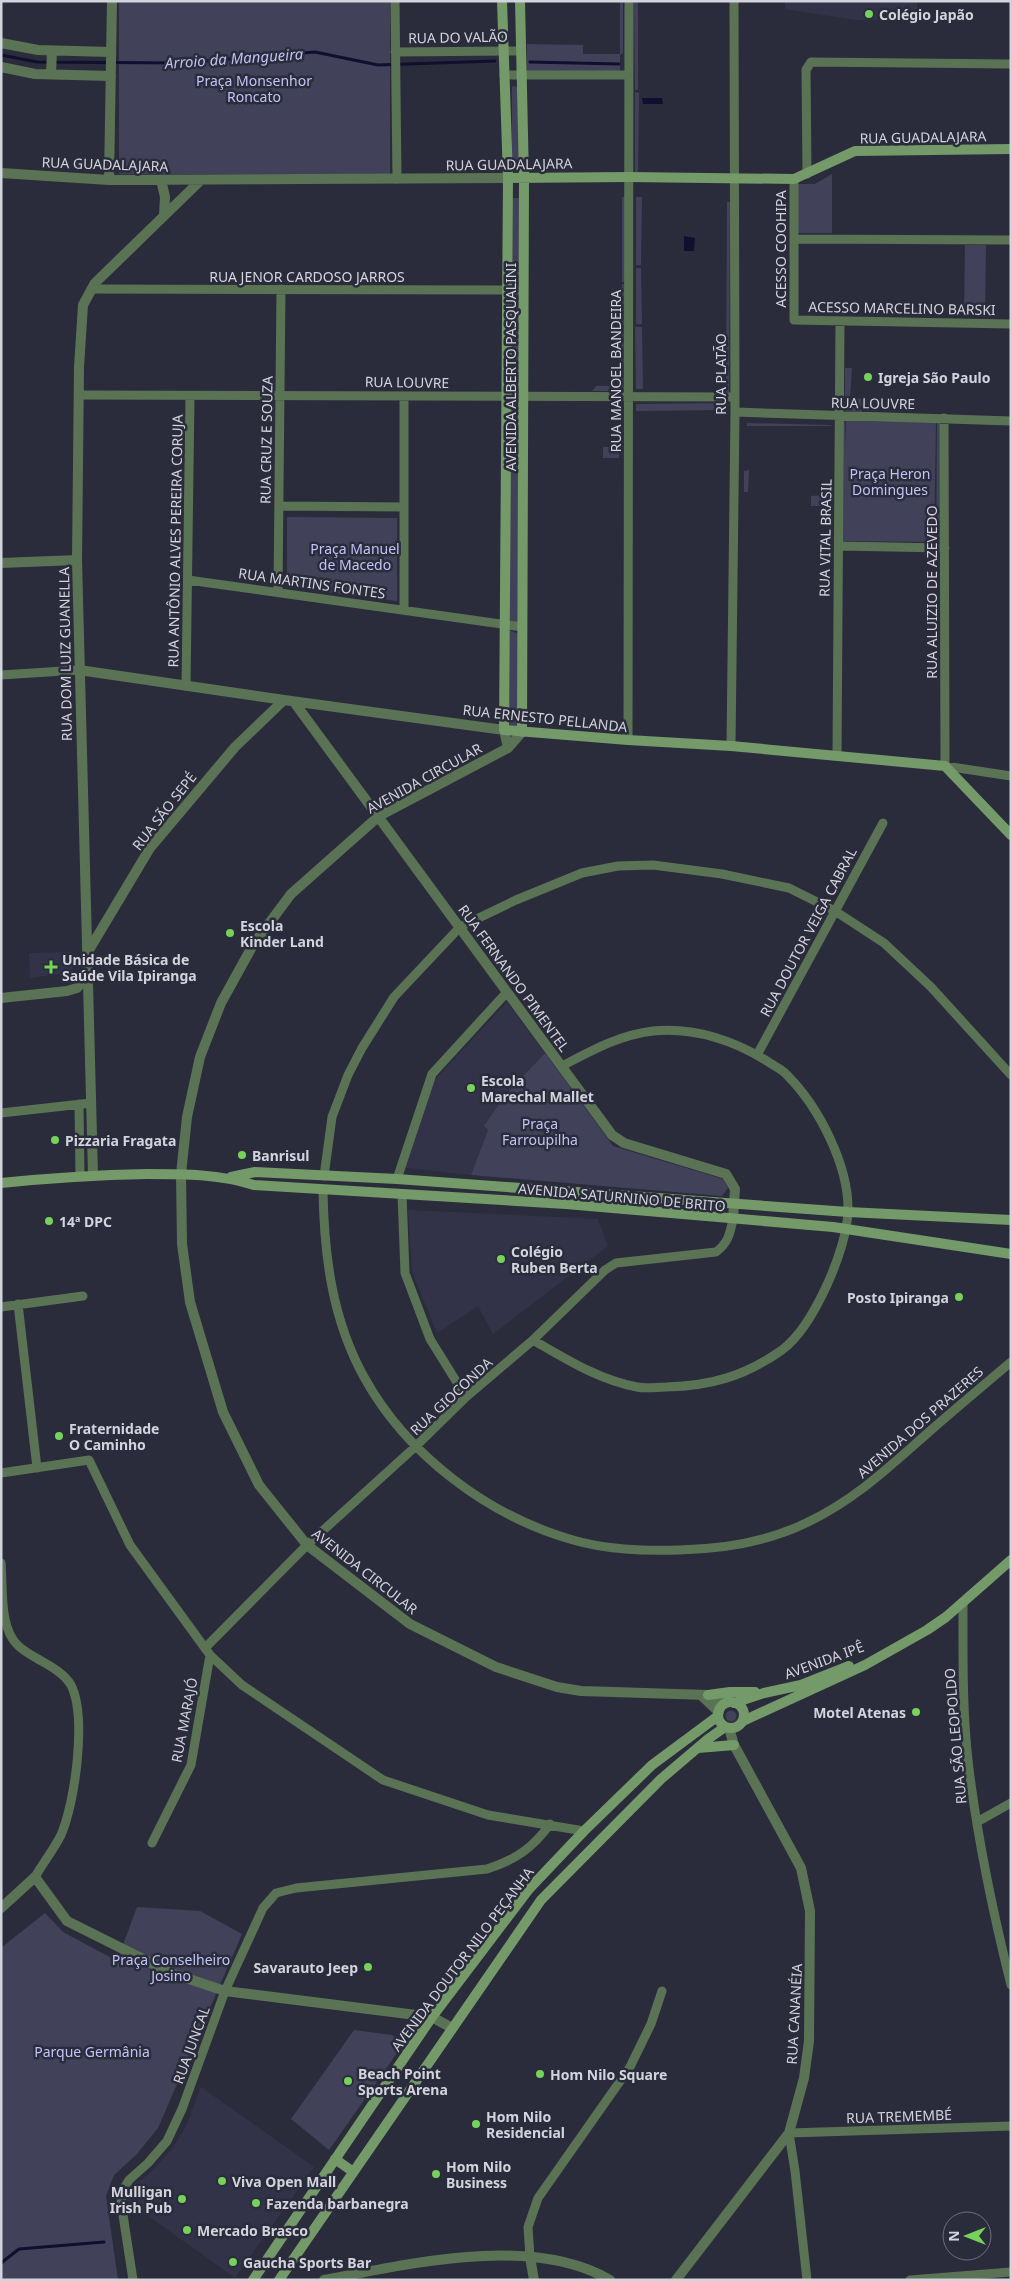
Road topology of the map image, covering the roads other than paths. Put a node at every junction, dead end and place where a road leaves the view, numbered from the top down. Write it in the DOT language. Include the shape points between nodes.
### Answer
graph roads {
  1 [pos="112,1"];
  2 [pos="395,1"];
  3 [pos="502,1"];
  4 [pos="520,1"];
  5 [pos="629,1"];
  6 [pos="734,1"];
  7 [pos="1,43"];
  8 [pos="521,50"];
  9 [pos="503,51"];
  10 [pos="395,52"];
  11 [pos="52,62"];
  12 [pos="111,64"];
  13 [pos="1011,64"];
  14 [pos="1,68"];
  15 [pos="522,74"];
  16 [pos="504,75"];
  17 [pos="627,75"];
  18 [pos="1011,149"];
  19 [pos="1,173"];
  20 [pos="807,174"];
  21 [pos="629,177"];
  22 [pos="508,178"];
  23 [pos="524,178"];
  24 [pos="733,179"];
  25 [pos="794,179"];
  26 [pos="110,180"];
  27 [pos="161,180"];
  28 [pos="202,180"];
  29 [pos="397,180"];
  30 [pos="164,216"];
  31 [pos="794,239"];
  32 [pos="1011,240"];
  33 [pos="91,289"];
  34 [pos="281,289"];
  35 [pos="508,290"];
  36 [pos="523,290"];
  37 [pos="794,320"];
  38 [pos="840,321"];
  39 [pos="1011,324"];
  40 [pos="79,395"];
  41 [pos="280,395"];
  42 [pos="190,396"];
  43 [pos="404,396"];
  44 [pos="507,397"];
  45 [pos="524,397"];
  46 [pos="628,397"];
  47 [pos="734,397"];
  48 [pos="735,412"];
  49 [pos="840,416"];
  50 [pos="944,418"];
  51 [pos="1011,421"];
  52 [pos="279,506"];
  53 [pos="404,507"];
  54 [pos="839,546"];
  55 [pos="945,548"];
  56 [pos="77,560"];
  57 [pos="1,563"];
  58 [pos="188,580"];
  59 [pos="278,591"];
  60 [pos="404,609"];
  61 [pos="505,624"];
  62 [pos="522,627"];
  63 [pos="79,670"];
  64 [pos="1,675"];
  65 [pos="186,686"];
  66 [pos="289,701"];
  67 [pos="504,730"];
  68 [pos="522,732"];
  69 [pos="628,740"];
  70 [pos="731,746"];
  71 [pos="508,748"];
  72 [pos="837,756"];
  73 [pos="945,766"];
  74 [pos="1011,776"];
  75 [pos="379,816"];
  76 [pos="883,823"];
  77 [pos="1011,835"];
  78 [pos="836,911"];
  79 [pos="460,927"];
  80 [pos="86,955"];
  81 [pos="87,976"];
  82 [pos="67,991"];
  83 [pos="507,992"];
  84 [pos="1,998"];
  85 [pos="88,1002"];
  86 [pos="757,1055"];
  87 [pos="562,1066"];
  88 [pos="1011,1075"];
  89 [pos="91,1103"];
  90 [pos="79,1104"];
  91 [pos="1,1113"];
  92 [pos="181,1174"];
  93 [pos="80,1175"];
  94 [pos="92,1175"];
  95 [pos="324,1176"];
  96 [pos="230,1177"];
  97 [pos="397,1180"];
  98 [pos="1,1183"];
  99 [pos="322,1190"];
  100 [pos="397,1194"];
  101 [pos="734,1203"];
  102 [pos="848,1212"];
  103 [pos="733,1219"];
  104 [pos="1011,1220"];
  105 [pos="846,1230"];
  106 [pos="1011,1254"];
  107 [pos="83,1296"];
  108 [pos="18,1304"];
  109 [pos="1,1306"];
  110 [pos="533,1340"];
  111 [pos="1011,1362"];
  112 [pos="466,1397"];
  113 [pos="415,1448"];
  114 [pos="37,1468"];
  115 [pos="1,1473"];
  116 [pos="307,1546"];
  117 [pos="1011,1560"];
  118 [pos="1,1563"];
  119 [pos="963,1602"];
  120 [pos="894,1648"];
  121 [pos="208,1651"];
  122 [pos="764,1693"];
  123 [pos="705,1695"];
  124 [pos="732,1702"];
  125 [pos="718,1714"];
  126 [pos="743,1721"];
  127 [pos="727,1728"];
  128 [pos="734,1745"];
  129 [pos="697,1748"];
  130 [pos="1011,1803"];
  131 [pos="977,1822"];
  132 [pos="550,1824"];
  133 [pos="584,1831"];
  134 [pos="152,1842"];
  135 [pos="35,1877"];
  136 [pos="1,1908"];
  137 [pos="1011,1984"];
  138 [pos="225,1991"];
  139 [pos="662,1991"];
  140 [pos="432,2017"];
  141 [pos="452,2028"];
  142 [pos="1011,2126"];
  143 [pos="789,2133"];
  144 [pos="335,2159"];
  145 [pos="352,2171"];
  146 [pos="530,2256"];
  147 [pos="1011,2272"];
  148 [pos="133,2280"];
  149 [pos="253,2280"];
  150 [pos="279,2280"];
  151 [pos="324,2280"];
  152 [pos="534,2280"];
  153 [pos="610,2280"];
  154 [pos="676,2280"];
  155 [pos="807,2280"];
  156 [pos="910,2280"];
  1 -- 12 [label="street"];
  2 -- 10 [label="street"];
  3 -- 9 [label="main road, AVENIDA ALBERTO PASQUALINI"];
  4 -- 8 [label="main road, AVENIDA ALBERTO PASQUALINI"];
  5 -- 17 [label="street, RUA MANOEL BANDEIRA"];
  6 -- 24 [label="street, RUA PLATÃO"];
  7 -- 11 [label="street"];
  8 -- 9 [label="street, RUA DO VALÃO"];
  8 -- 15 [label="main road, AVENIDA ALBERTO PASQUALINI"];
  9 -- 10 [label="street, RUA DO VALÃO"];
  9 -- 16 [label="main road, AVENIDA ALBERTO PASQUALINI"];
  10 -- 29 [label="street"];
  11 -- 12 [label="street"];
  11 -- 12 [label="street"];
  11 -- 14 [label="street" via="35,74"];
  12 -- 26 [label="street"];
  13 -- 20 [label="street" via="808,64"];
  15 -- 16 [label="street"];
  15 -- 17 [label="street"];
  15 -- 23 [label="main road, AVENIDA ALBERTO PASQUALINI"];
  16 -- 22 [label="main road, AVENIDA ALBERTO PASQUALINI"];
  17 -- 21 [label="street, RUA MANOEL BANDEIRA"];
  18 -- 20 [label="main road, RUA GUADALAJARA" via="855,151"];
  19 -- 26 [label="street, RUA GUADALAJARA"];
  20 -- 25 [label="main road, RUA GUADALAJARA"];
  21 -- 23 [label="main road, RUA GUADALAJARA"];
  21 -- 24 [label="main road, RUA GUADALAJARA"];
  21 -- 46 [label="street, RUA MANOEL BANDEIRA"];
  22 -- 23 [label="main road, RUA GUADALAJARA"];
  22 -- 29 [label="street, RUA GUADALAJARA"];
  22 -- 35 [label="main road, AVENIDA ALBERTO PASQUALINI"];
  23 -- 36 [label="main road, AVENIDA ALBERTO PASQUALINI"];
  24 -- 25 [label="main road, RUA GUADALAJARA"];
  24 -- 47 [label="street, RUA PLATÃO"];
  25 -- 31 [label="street, ACESSO COOHIPA"];
  26 -- 27 [label="street, RUA GUADALAJARA"];
  27 -- 28 [label="street, RUA GUADALAJARA"];
  27 -- 30 [label="street" via="165,197"];
  28 -- 29 [label="street, RUA GUADALAJARA"];
  28 -- 30 [label="street, RUA DOM LUIZ GUANELLA"];
  30 -- 33 [label="street, RUA DOM LUIZ GUANELLA"];
  31 -- 32 [label="street"];
  31 -- 37 [label="street, ACESSO COOHIPA"];
  33 -- 34 [label="street, RUA JENOR CARDOSO JARROS"];
  33 -- 40 [label="street, RUA DOM LUIZ GUANELLA" via="83,305"];
  34 -- 35 [label="street, RUA JENOR CARDOSO JARROS"];
  34 -- 41 [label="street, RUA CRUZ E SOUZA"];
  35 -- 36 [label="street, RUA JENOR CARDOSO JARROS"];
  35 -- 44 [label="main road, AVENIDA ALBERTO PASQUALINI"];
  36 -- 45 [label="main road, AVENIDA ALBERTO PASQUALINI"];
  37 -- 38 [label="street, ACESSO MARCELINO BARSKI"];
  38 -- 39 [label="street, ACESSO MARCELINO BARSKI"];
  38 -- 49 [label="street, RUA VITAL BRASIL"];
  40 -- 42 [label="street, RUA LOUVRE"];
  40 -- 56 [label="street, RUA DOM LUIZ GUANELLA"];
  41 -- 42 [label="street, RUA LOUVRE"];
  41 -- 43 [label="street, RUA LOUVRE"];
  41 -- 52 [label="street, RUA CRUZ E SOUZA"];
  42 -- 58 [label="street, RUA ANTÔNIO ALVES PEREIRA CORUJA"];
  43 -- 44 [label="street, RUA LOUVRE"];
  43 -- 53 [label="street"];
  44 -- 45 [label="street, RUA LOUVRE"];
  44 -- 61 [label="main road, AVENIDA ALBERTO PASQUALINI"];
  45 -- 46 [label="street, RUA LOUVRE"];
  45 -- 62 [label="main road, AVENIDA ALBERTO PASQUALINI"];
  46 -- 47 [label="street, RUA LOUVRE"];
  46 -- 69 [label="street, RUA MANOEL BANDEIRA"];
  47 -- 48 [label="street, RUA PLATÃO"];
  48 -- 49 [label="street, RUA LOUVRE"];
  48 -- 70 [label="street, RUA PLATÃO"];
  49 -- 50 [label="street, RUA LOUVRE"];
  49 -- 54 [label="street, RUA VITAL BRASIL"];
  50 -- 51 [label="street, RUA LOUVRE"];
  50 -- 55 [label="street, RUA ALUIZIO DE AZEVEDO"];
  52 -- 53 [label="street"];
  52 -- 59 [label="street, RUA CRUZ E SOUZA"];
  53 -- 60 [label="street"];
  54 -- 55 [label="street"];
  54 -- 72 [label="street, RUA VITAL BRASIL"];
  55 -- 73 [label="street, RUA ALUIZIO DE AZEVEDO"];
  56 -- 57 [label="street"];
  56 -- 63 [label="street, RUA DOM LUIZ GUANELLA"];
  58 -- 59 [label="street, RUA MARTINS FONTES"];
  58 -- 65 [label="street, RUA ANTÔNIO ALVES PEREIRA CORUJA"];
  59 -- 60 [label="street, RUA MARTINS FONTES"];
  60 -- 61 [label="street, RUA MARTINS FONTES"];
  61 -- 62 [label="street, RUA MARTINS FONTES"];
  61 -- 67 [label="main road, AVENIDA ALBERTO PASQUALINI"];
  62 -- 68 [label="main road, AVENIDA ALBERTO PASQUALINI"];
  63 -- 64 [label="street"];
  63 -- 65 [label="street, RUA ERNESTO PELLANDA"];
  63 -- 80 [label="street, RUA DOM LUIZ GUANELLA"];
  65 -- 66 [label="street, RUA ERNESTO PELLANDA"];
  66 -- 67 [label="street, RUA ERNESTO PELLANDA"];
  66 -- 75 [label="street, RUA FERNANDO PIMENTEL"];
  66 -- 80 [label="street, RUA SÃO SEPÉ" via="235,747 150,848"];
  67 -- 68 [label="main road, RUA ERNESTO PELLANDA"];
  67 -- 71 [label="street"];
  68 -- 69 [label="main road, RUA ERNESTO PELLANDA"];
  68 -- 71 [label="street, AVENIDA CIRCULAR"];
  69 -- 70 [label="main road, RUA ERNESTO PELLANDA"];
  70 -- 72 [label="main road, RUA ERNESTO PELLANDA"];
  71 -- 75 [label="street, AVENIDA CIRCULAR"];
  72 -- 73 [label="main road, RUA ERNESTO PELLANDA"];
  73 -- 74 [label="street, RUA ERNESTO PELLANDA"];
  73 -- 77 [label="main road"];
  75 -- 79 [label="street, RUA FERNANDO PIMENTEL"];
  75 -- 92 [label="street, AVENIDA CIRCULAR" via="291,894 253,945 221,1003 200,1057 187,1117"];
  76 -- 78 [label="street, RUA DOUTOR VEIGA CABRAL"];
  78 -- 79 [label="street" via="789,888 722,874 634,864 582,873"];
  78 -- 86 [label="street, RUA DOUTOR VEIGA CABRAL"];
  78 -- 88 [label="street" via="884,943"];
  79 -- 83 [label="street, RUA FERNANDO PIMENTEL"];
  79 -- 95 [label="street" via="394,997 362,1048 332,1117"];
  80 -- 81 [label="street, RUA DOM LUIZ GUANELLA"];
  81 -- 82 [label="street" via="77,988"];
  81 -- 85 [label="street, RUA DOM LUIZ GUANELLA"];
  82 -- 84 [label="street"];
  82 -- 85 [label="street" via="84,997"];
  83 -- 87 [label="street, RUA FERNANDO PIMENTEL"];
  83 -- 97 [label="street" via="432,1074"];
  85 -- 89 [label="street, RUA DOM LUIZ GUANELLA"];
  86 -- 87 [label="street" via="700,1034 654,1031 611,1041"];
  86 -- 102 [label="street" via="787,1074 818,1116 840,1161"];
  87 -- 101 [label="street, RUA FERNANDO PIMENTEL" via="618,1140 726,1174 735,1189"];
  89 -- 90 [label="street"];
  89 -- 94 [label="street, RUA DOM LUIZ GUANELLA"];
  90 -- 91 [label="street"];
  90 -- 93 [label="street"];
  92 -- 94 [label="main road, AVENIDA SATURNINO DE BRITO"];
  92 -- 96 [label="main road, AVENIDA SATURNINO DE BRITO"];
  92 -- 116 [label="street, AVENIDA CIRCULAR" via="182,1244 190,1302 222,1412 254,1476"];
  93 -- 94 [label="main road, AVENIDA SATURNINO DE BRITO"];
  93 -- 98 [label="main road, AVENIDA SATURNINO DE BRITO"];
  95 -- 96 [label="main road, AVENIDA SATURNINO DE BRITO" via="255,1172"];
  95 -- 97 [label="main road, AVENIDA SATURNINO DE BRITO"];
  96 -- 99 [label="main road, AVENIDA SATURNINO DE BRITO" via="254,1185"];
  97 -- 100 [label="main road"];
  97 -- 101 [label="main road, AVENIDA SATURNINO DE BRITO"];
  99 -- 100 [label="main road, AVENIDA SATURNINO DE BRITO"];
  99 -- 113 [label="street, AVENIDA DOS PRAZERES" via="326,1265 343,1328 363,1377"];
  100 -- 103 [label="main road, AVENIDA SATURNINO DE BRITO" via="566,1204"];
  100 -- 112 [label="street" via="405,1273 430,1339"];
  101 -- 102 [label="main road, AVENIDA SATURNINO DE BRITO"];
  101 -- 103 [label="street, RUA FERNANDO PIMENTEL"];
  102 -- 104 [label="main road, AVENIDA SATURNINO DE BRITO"];
  102 -- 105 [label="street"];
  103 -- 105 [label="main road, AVENIDA SATURNINO DE BRITO"];
  103 -- 110 [label="street, RUA GIOCONDA" via="730,1236 716,1252 610,1266"];
  105 -- 106 [label="main road, AVENIDA SATURNINO DE BRITO"];
  105 -- 110 [label="street" via="833,1273 812,1314 783,1349 740,1374 698,1386 639,1387 596,1376"];
  107 -- 108 [label="street"];
  108 -- 109 [label="street"];
  108 -- 114 [label="street"];
  110 -- 112 [label="street, RUA GIOCONDA"];
  111 -- 113 [label="street, AVENIDA DOS PRAZERES" via="882,1476 841,1504 788,1531 718,1548 634,1550 566,1538 521,1520 487,1501"];
  112 -- 113 [label="street, RUA GIOCONDA"];
  113 -- 116 [label="street, RUA GIOCONDA"];
  114 -- 115 [label="street"];
  114 -- 121 [label="street" via="89,1460 130,1546"];
  116 -- 121 [label="street, RUA GIOCONDA"];
  116 -- 123 [label="street, AVENIDA CIRCULAR" via="410,1624 496,1667 556,1687 581,1691"];
  117 -- 119 [label="main road, AVENIDA IPÊ"];
  118 -- 135 [label="street" via="6,1623 12,1639 58,1671 70,1684 77,1716 78,1762 74,1790 61,1835"];
  119 -- 120 [label="main road, AVENIDA IPÊ" via="927,1630"];
  119 -- 131 [label="street, RUA SÃO LEOPOLDO" via="965,1717"];
  120 -- 122 [label="main road, AVENIDA IPÊ" via="801,1685"];
  120 -- 126 [label="main road, AVENIDA IPÊ" via="865,1665"];
  121 -- 132 [label="street" via="242,1685 383,1780 488,1815"];
  121 -- 134 [label="street, RUA MARAJÓ" via="191,1765"];
  122 -- 123 [label="main road"];
  122 -- 124 [label="main road, AVENIDA IPÊ"];
  123 -- 124 [label="street, AVENIDA CIRCULAR"];
  123 -- 125 [label="street"];
  124 -- 125 [label="main road" via="723,1705"];
  124 -- 126 [label="main road" via="744,1711"];
  125 -- 127 [label="main road" via="720,1723"];
  125 -- 133 [label="main road, AVENIDA DOUTOR NILO PEÇANHA" via="652,1765"];
  126 -- 127 [label="main road" via="737,1727"];
  127 -- 128 [label="street, RUA CANANÉIA"];
  127 -- 129 [label="main road, AVENIDA DOUTOR NILO PEÇANHA"];
  128 -- 129 [label="main road"];
  128 -- 143 [label="street, RUA CANANÉIA" via="794,1852 801,1868 810,1911 809,2041 804,2078"];
  129 -- 141 [label="main road, AVENIDA DOUTOR NILO PEÇANHA" via="661,1779 541,1900"];
  130 -- 131 [label="street"];
  131 -- 137 [label="street, RUA SÃO LEOPOLDO" via="991,1903"];
  132 -- 133 [label="street"];
  132 -- 138 [label="street, RUA JUNCAL" via="526,1852 487,1869 296,1888 276,1894 263,1908"];
  133 -- 140 [label="main road, AVENIDA DOUTOR NILO PEÇANHA" via="529,1889"];
  135 -- 136 [label="street"];
  135 -- 138 [label="street" via="68,1921 171,1973"];
  138 -- 140 [label="street"];
  138 -- 148 [label="street, RUA JUNCAL" via="182,2109 166,2141 123,2190 121,2202"];
  139 -- 146 [label="street" via="651,2024 630,2067 538,2198 528,2227"];
  140 -- 141 [label="street"];
  140 -- 144 [label="main road, AVENIDA DOUTOR NILO PEÇANHA"];
  141 -- 145 [label="main road, AVENIDA DOUTOR NILO PEÇANHA"];
  142 -- 143 [label="street, RUA TREMEMBÉ"];
  143 -- 154 [label="street, RUA CANANÉIA"];
  143 -- 155 [label="street"];
  144 -- 145 [label="main road"];
  144 -- 149 [label="main road, AVENIDA DOUTOR NILO PEÇANHA"];
  145 -- 150 [label="main road, AVENIDA DOUTOR NILO PEÇANHA"];
  146 -- 151 [label="street" via="462,2257 396,2265"];
  146 -- 152 [label="street"];
  146 -- 153 [label="street" via="581,2266"];
  147 -- 156 [label="street"];
}
